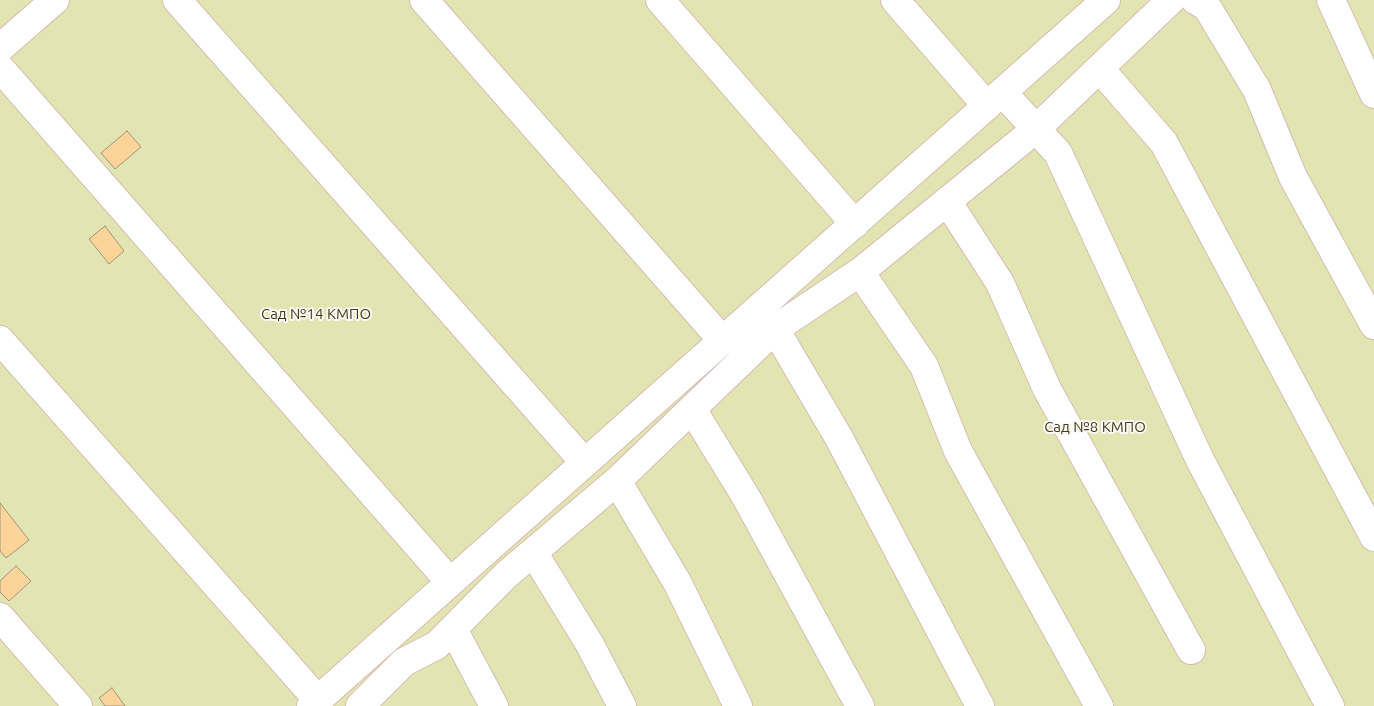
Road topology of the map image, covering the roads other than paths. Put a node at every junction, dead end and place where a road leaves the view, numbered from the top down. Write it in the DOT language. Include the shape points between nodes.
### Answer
graph roads {
  1 [pos="55,0"];
  2 [pos="178,0"];
  3 [pos="424,0"];
  4 [pos="660,0"];
  5 [pos="895,0"];
  6 [pos="1106,0"];
  7 [pos="1171,0"];
  8 [pos="1195,0"];
  9 [pos="1332,0"];
  10 [pos="0,48"];
  11 [pos="0,68"];
  12 [pos="1100,69"];
  13 [pos="1374,94"];
  14 [pos="995,100"];
  15 [pos="1036,129"];
  16 [pos="947,201"];
  17 [pos="855,224"];
  18 [pos="860,272"];
  19 [pos="1374,325"];
  20 [pos="775,329"];
  21 [pos="0,340"];
  22 [pos="722,341"];
  23 [pos="692,409"];
  24 [pos="585,463"];
  25 [pos="617,481"];
  26 [pos="1374,537"];
  27 [pos="533,552"];
  28 [pos="450,582"];
  29 [pos="0,618"];
  30 [pos="452,629"];
  31 [pos="1191,650"];
  32 [pos="314,703"];
  33 [pos="365,704"];
  34 [pos="78,706"];
  35 [pos="494,706"];
  36 [pos="622,706"];
  37 [pos="738,706"];
  38 [pos="860,706"];
  39 [pos="980,706"];
  40 [pos="1099,706"];
  41 [pos="1330,706"];
  1 -- 10 [label="lane"];
  2 -- 24 [label="lane"];
  3 -- 22 [label="lane"];
  4 -- 17 [label="lane"];
  5 -- 14 [label="lane"];
  6 -- 14 [label="lane"];
  7 -- 12 [label="lane"];
  8 -- 19 [label="lane" via="1206,7 1257,90 1293,178"];
  9 -- 13 [label="lane"];
  11 -- 28 [label="lane"];
  12 -- 15 [label="lane"];
  12 -- 26 [label="lane" via="1164,143"];
  14 -- 15 [label="lane"];
  14 -- 17 [label="lane"];
  15 -- 16 [label="lane"];
  15 -- 41 [label="lane" via="1058,153 1200,460"];
  16 -- 18 [label="lane"];
  16 -- 31 [label="lane" via="1000,283 1047,389"];
  17 -- 22 [label="lane"];
  18 -- 20 [label="lane"];
  18 -- 40 [label="lane" via="924,366 958,452"];
  20 -- 23 [label="lane"];
  20 -- 39 [label="lane" via="839,438"];
  21 -- 32 [label="lane"];
  22 -- 24 [label="lane"];
  23 -- 25 [label="lane"];
  23 -- 38 [label="lane" via="746,497"];
  24 -- 28 [label="lane"];
  25 -- 27 [label="lane"];
  25 -- 37 [label="lane" via="677,582"];
  27 -- 30 [label="lane"];
  27 -- 36 [label="lane" via="589,643"];
  28 -- 32 [label="lane"];
  29 -- 34 [label="lane"];
  30 -- 33 [label="lane" via="437,645 404,662"];
  30 -- 35 [label="lane"];
}
